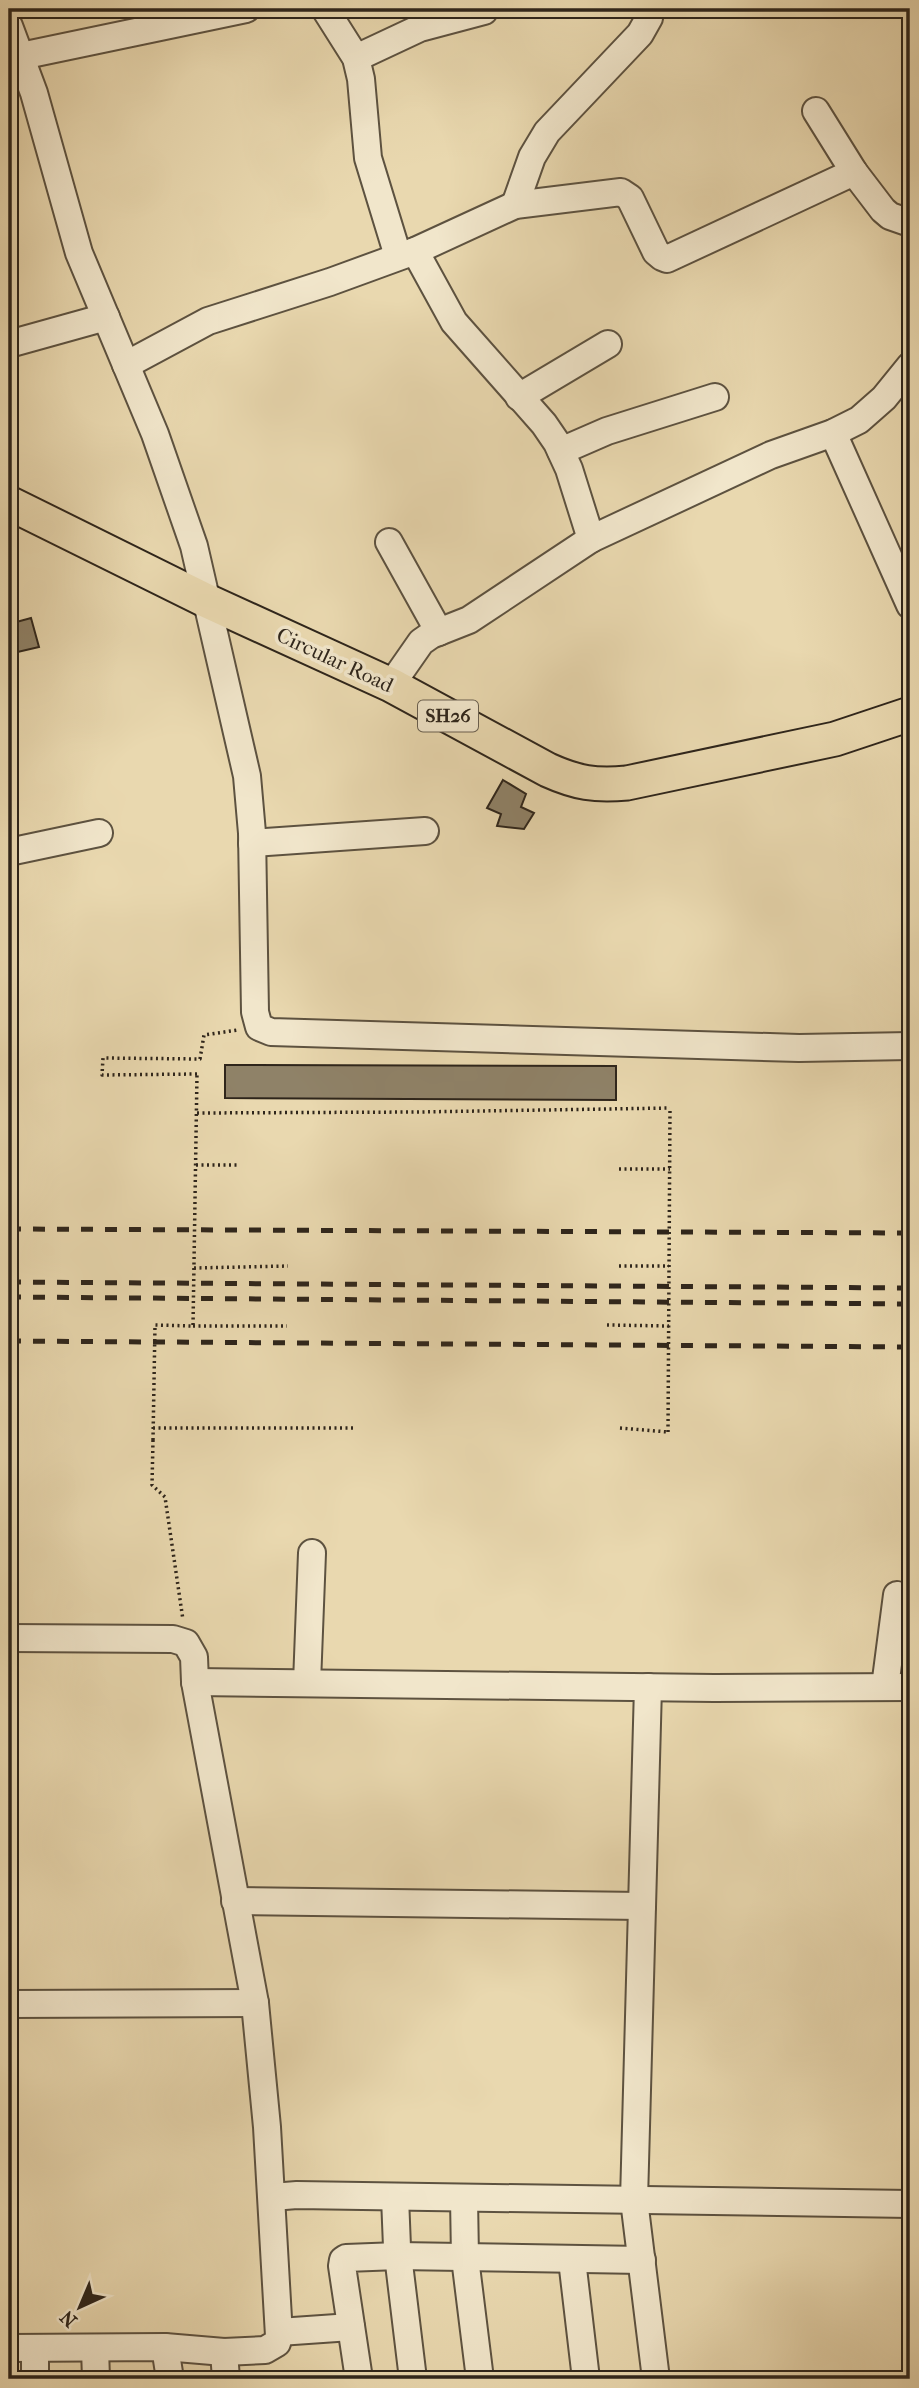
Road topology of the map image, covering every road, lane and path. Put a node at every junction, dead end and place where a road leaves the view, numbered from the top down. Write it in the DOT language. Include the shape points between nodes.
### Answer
graph roads {
  1 [pos="246,9"];
  2 [pos="325,9"];
  3 [pos="650,9"];
  4 [pos="484,10"];
  5 [pos="192,14"];
  6 [pos="9,26"];
  7 [pos="21,56"];
  8 [pos="356,58"];
  9 [pos="816,111"];
  10 [pos="853,172"];
  11 [pos="515,205"];
  12 [pos="910,223"];
  13 [pos="407,254"];
  14 [pos="106,317"];
  15 [pos="9,344"];
  16 [pos="608,344"];
  17 [pos="126,365"];
  18 [pos="910,366"];
  19 [pos="519,397"];
  20 [pos="715,397"];
  21 [pos="833,433"];
  22 [pos="561,451"];
  23 [pos="12,508"];
  24 [pos="591,539"];
  25 [pos="389,542"];
  26 [pos="205,600"];
  27 [pos="910,605"];
  28 [pos="439,632"];
  29 [pos="391,685"];
  30 [pos="910,714"];
  31 [pos="425,831"];
  32 [pos="99,834"];
  33 [pos="252,843"];
  34 [pos="9,852"];
  35 [pos="259,1027"];
  36 [pos="910,1046"];
  37 [pos="197,1113"];
  38 [pos="196,1165"];
  39 [pos="237,1165"];
  40 [pos="619,1168"];
  41 [pos="670,1168"];
  42 [pos="288,1266"];
  43 [pos="619,1266"];
  44 [pos="669,1266"];
  45 [pos="194,1268"];
  46 [pos="194,1325"];
  47 [pos="607,1325"];
  48 [pos="287,1326"];
  49 [pos="669,1326"];
  50 [pos="153,1428"];
  51 [pos="353,1428"];
  52 [pos="620,1428"];
  53 [pos="312,1553"];
  54 [pos="897,1595"];
  55 [pos="9,1637"];
  56 [pos="186,1643"];
  57 [pos="195,1682"];
  58 [pos="307,1683"];
  59 [pos="648,1687"];
  60 [pos="898,1687"];
  61 [pos="235,1901"];
  62 [pos="642,1906"];
  63 [pos="255,2003"];
  64 [pos="9,2004"];
  65 [pos="272,2197"];
  66 [pos="395,2197"];
  67 [pos="464,2198"];
  68 [pos="634,2200"];
  69 [pos="910,2204"];
  70 [pos="398,2256"];
  71 [pos="465,2258"];
  72 [pos="572,2260"];
  73 [pos="642,2260"];
  74 [pos="351,2327"];
  75 [pos="279,2332"];
  76 [pos="165,2347"];
  77 [pos="22,2348"];
  78 [pos="95,2348"];
  79 [pos="224,2352"];
  80 [pos="35,2379"];
  81 [pos="96,2379"];
  82 [pos="170,2379"];
  83 [pos="226,2379"];
  84 [pos="359,2379"];
  85 [pos="413,2379"];
  86 [pos="480,2379"];
  87 [pos="586,2379"];
  88 [pos="656,2379"];
  1 -- 5 [label="street"];
  2 -- 8 [label="street"];
  3 -- 11 [label="street" via="640,34 537,146"];
  4 -- 8 [label="street" via="420,28"];
  5 -- 7 [label="street"];
  6 -- 7 [label="street"];
  7 -- 14 [label="street" via="79,253"];
  8 -- 13 [label="street" via="368,158"];
  9 -- 10 [label="street"];
  10 -- 11 [label="street" via="667,258 656,252 631,198 621,192"];
  10 -- 12 [label="street" via="883,209"];
  11 -- 13 [label="street"];
  13 -- 17 [label="street" via="208,321"];
  13 -- 19 [label="street" via="454,322"];
  14 -- 15 [label="street"];
  14 -- 17 [label="street"];
  16 -- 19 [label="street"];
  17 -- 26 [label="street" via="176,490"];
  18 -- 21 [label="street" via="859,420"];
  19 -- 22 [label="street"];
  20 -- 22 [label="street" via="607,430"];
  21 -- 24 [label="street" via="771,455"];
  21 -- 27 [label="street"];
  22 -- 24 [label="street"];
  23 -- 26 [label="main road, Circular Road / SH26"];
  24 -- 28 [label="street" via="469,620"];
  25 -- 28 [label="street"];
  26 -- 29 [label="main road, Circular Road / SH26"];
  26 -- 33 [label="street" via="247,776"];
  28 -- 29 [label="street" via="421,642"];
  29 -- 30 [label="main road, Circular Road / SH26" via="548,770 600,785 835,739"];
  31 -- 33 [label="street"];
  32 -- 34 [label="street"];
  33 -- 35 [label="street"];
  35 -- 36 [label="street" via="271,1032 800,1048"];
  35 -- 37 [label="path, bridge" via="205,1035 200,1059 103,1059 102,1074 197,1074"];
  37 -- 38 [label="path, bridge"];
  37 -- 41 [label="path, bridge" via="670,1108"];
  38 -- 39 [label="path"];
  38 -- 45 [label="path, bridge"];
  40 -- 41 [label="path"];
  41 -- 44 [label="path, bridge"];
  42 -- 45 [label="path"];
  43 -- 44 [label="path"];
  44 -- 49 [label="path, bridge"];
  45 -- 46 [label="path, bridge"];
  46 -- 48 [label="path"];
  46 -- 50 [label="path, bridge" via="155,1325"];
  47 -- 49 [label="path"];
  49 -- 52 [label="path, bridge" via="668,1432"];
  50 -- 51 [label="path"];
  50 -- 56 [label="path, bridge" via="152,1485 165,1497"];
  53 -- 58 [label="street"];
  54 -- 60 [label="street"];
  55 -- 56 [label="street" via="173,1639"];
  56 -- 57 [label="street" via="194,1657"];
  57 -- 58 [label="street"];
  57 -- 61 [label="street"];
  58 -- 59 [label="street"];
  59 -- 60 [label="street"];
  59 -- 62 [label="street"];
  61 -- 62 [label="street"];
  61 -- 63 [label="street"];
  62 -- 68 [label="street"];
  63 -- 64 [label="street"];
  63 -- 65 [label="street"];
  65 -- 66 [label="street"];
  65 -- 75 [label="street"];
  66 -- 67 [label="street"];
  66 -- 70 [label="street"];
  67 -- 68 [label="street"];
  67 -- 71 [label="street"];
  68 -- 69 [label="street"];
  68 -- 73 [label="street"];
  70 -- 71 [label="street"];
  70 -- 74 [label="street" via="343,2260"];
  70 -- 85 [label="street"];
  71 -- 72 [label="street"];
  71 -- 86 [label="street"];
  72 -- 73 [label="street"];
  72 -- 87 [label="street"];
  73 -- 88 [label="street"];
  74 -- 75 [label="street"];
  74 -- 84 [label="street"];
  75 -- 79 [label="street" via="276,2343 265,2350"];
  76 -- 78 [label="street"];
  76 -- 79 [label="street"];
  76 -- 82 [label="street"];
  77 -- 78 [label="street"];
  77 -- 80 [label="street"];
  78 -- 81 [label="street"];
  79 -- 83 [label="street"];
}
